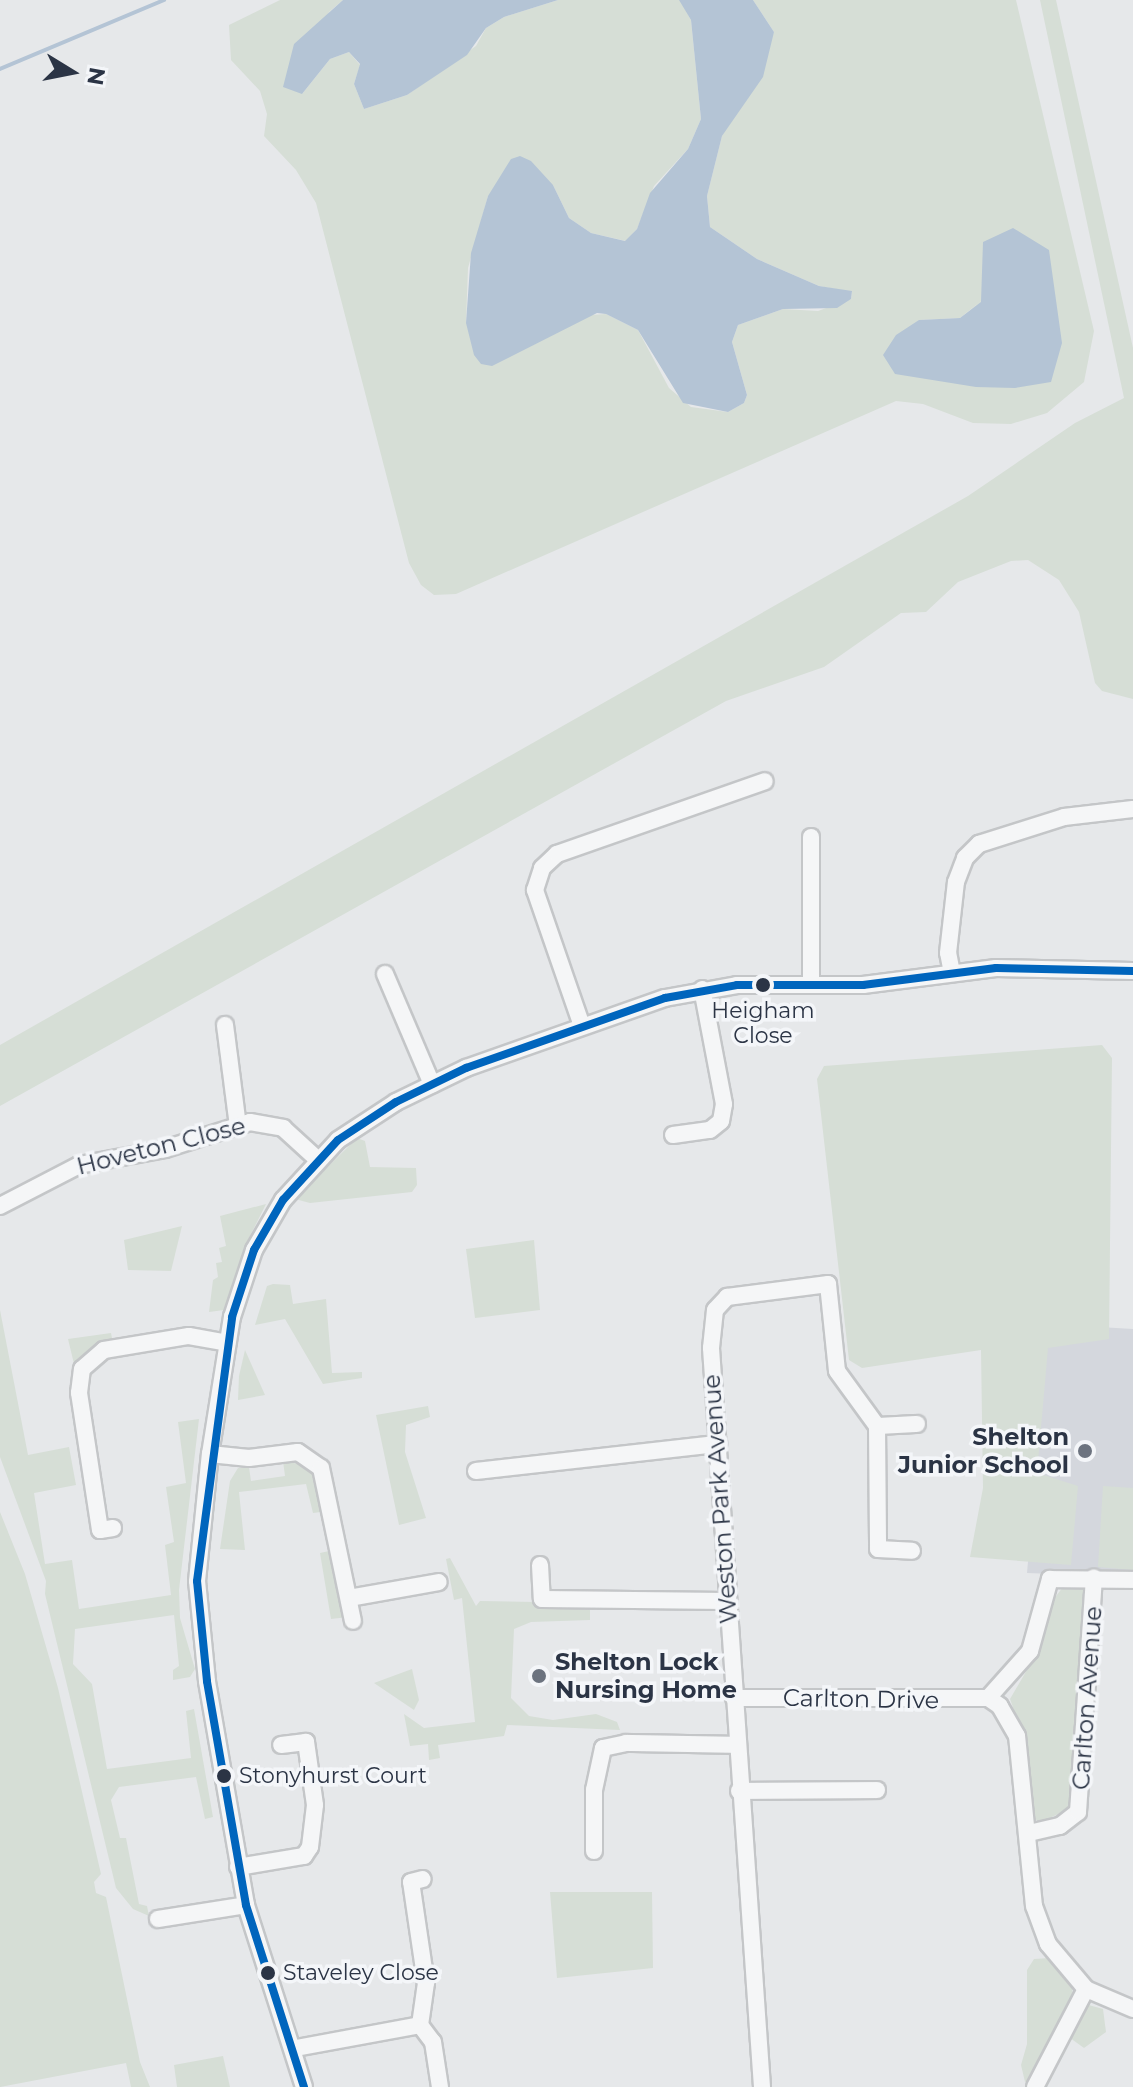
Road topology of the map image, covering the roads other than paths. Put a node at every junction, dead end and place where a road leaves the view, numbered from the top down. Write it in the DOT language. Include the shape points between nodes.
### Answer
graph roads {
  1 [pos="765,781"];
  2 [pos="1133,809"];
  3 [pos="811,837"];
  4 [pos="1133,971"];
  5 [pos="952,973"];
  6 [pos="385,974"];
  7 [pos="811,983"];
  8 [pos="702,989"];
  9 [pos="225,1025"];
  10 [pos="582,1026"];
  11 [pos="432,1084"];
  12 [pos="238,1126"];
  13 [pos="673,1135"];
  14 [pos="317,1159"];
  15 [pos="0,1206"];
  16 [pos="227,1343"];
  17 [pos="917,1424"];
  18 [pos="877,1426"];
  19 [pos="718,1444"];
  20 [pos="210,1454"];
  21 [pos="476,1471"];
  22 [pos="113,1528"];
  23 [pos="912,1551"];
  24 [pos="540,1565"];
  25 [pos="1094,1578"];
  26 [pos="1133,1580"];
  27 [pos="439,1582"];
  28 [pos="349,1598"];
  29 [pos="726,1601"];
  30 [pos="353,1621"];
  31 [pos="734,1698"];
  32 [pos="988,1698"];
  33 [pos="281,1745"];
  34 [pos="736,1745"];
  35 [pos="877,1790"];
  36 [pos="739,1791"];
  37 [pos="1029,1833"];
  38 [pos="594,1851"];
  39 [pos="238,1867"];
  40 [pos="423,1879"];
  41 [pos="246,1905"];
  42 [pos="158,1919"];
  43 [pos="1086,1989"];
  44 [pos="1133,2009"];
  45 [pos="420,2025"];
  46 [pos="296,2048"];
  47 [pos="304,2087"];
  48 [pos="440,2087"];
  49 [pos="762,2087"];
  50 [pos="1035,2087"];
  1 -- 10 [label="street" via="736,783 557,854 542,868 535,890"];
  2 -- 5 [label="street" via="1064,817 979,844 965,858 956,882 948,953"];
  3 -- 7 [label="street"];
  4 -- 5 [label="street" via="1019,967"];
  5 -- 7 [label="street" via="863,985"];
  6 -- 11 [label="street"];
  7 -- 8 [label="street"];
  8 -- 10 [label="street"];
  8 -- 13 [label="street" via="724,1104 721,1121 710,1130"];
  9 -- 12 [label="street"];
  10 -- 11 [label="street"];
  11 -- 14 [label="street" via="356,1125"];
  12 -- 14 [label="street, Hoveton Close" via="277,1125"];
  12 -- 15 [label="street, Hoveton Close" via="165,1149 79,1165"];
  14 -- 16 [label="street" via="283,1200 254,1250"];
  16 -- 20 [label="street"];
  16 -- 22 [label="street" via="189,1336 104,1350 82,1369 79,1393 100,1530"];
  17 -- 18 [label="street"];
  18 -- 19 [label="street, Weston Park Avenue" via="837,1371 828,1284 727,1297 713,1317"];
  18 -- 23 [label="street" via="878,1549"];
  19 -- 21 [label="street"];
  19 -- 29 [label="street, Weston Park Avenue"];
  20 -- 28 [label="street" via="249,1458 298,1452 317,1463 325,1475"];
  20 -- 39 [label="street" via="199,1539 198,1604"];
  24 -- 29 [label="street" via="542,1599"];
  25 -- 26 [label="street, Carlton Avenue"];
  25 -- 32 [label="street, Carlton Avenue" via="1050,1579 1030,1651"];
  25 -- 37 [label="street, Carlton Avenue" via="1078,1812 1060,1826"];
  27 -- 28 [label="street"];
  28 -- 30 [label="street"];
  29 -- 31 [label="street, Weston Park Avenue"];
  31 -- 32 [label="street, Carlton Drive"];
  31 -- 34 [label="street, Weston Park Avenue"];
  32 -- 37 [label="street" via="1000,1706 1017,1736"];
  33 -- 39 [label="street" via="306,1742 315,1805 310,1847 304,1856"];
  34 -- 36 [label="street, Weston Park Avenue"];
  34 -- 38 [label="street" via="626,1743 603,1748 597,1760"];
  35 -- 36 [label="street"];
  36 -- 49 [label="street, Weston Park Avenue"];
  37 -- 43 [label="street" via="1038,1916 1048,1944"];
  39 -- 41 [label="street"];
  40 -- 45 [label="street" via="411,1882 426,1983"];
  41 -- 42 [label="street"];
  41 -- 46 [label="street"];
  43 -- 44 [label="street"];
  43 -- 50 [label="street"];
  45 -- 46 [label="street"];
  45 -- 48 [label="street" via="433,2042"];
  46 -- 47 [label="street"];
}
